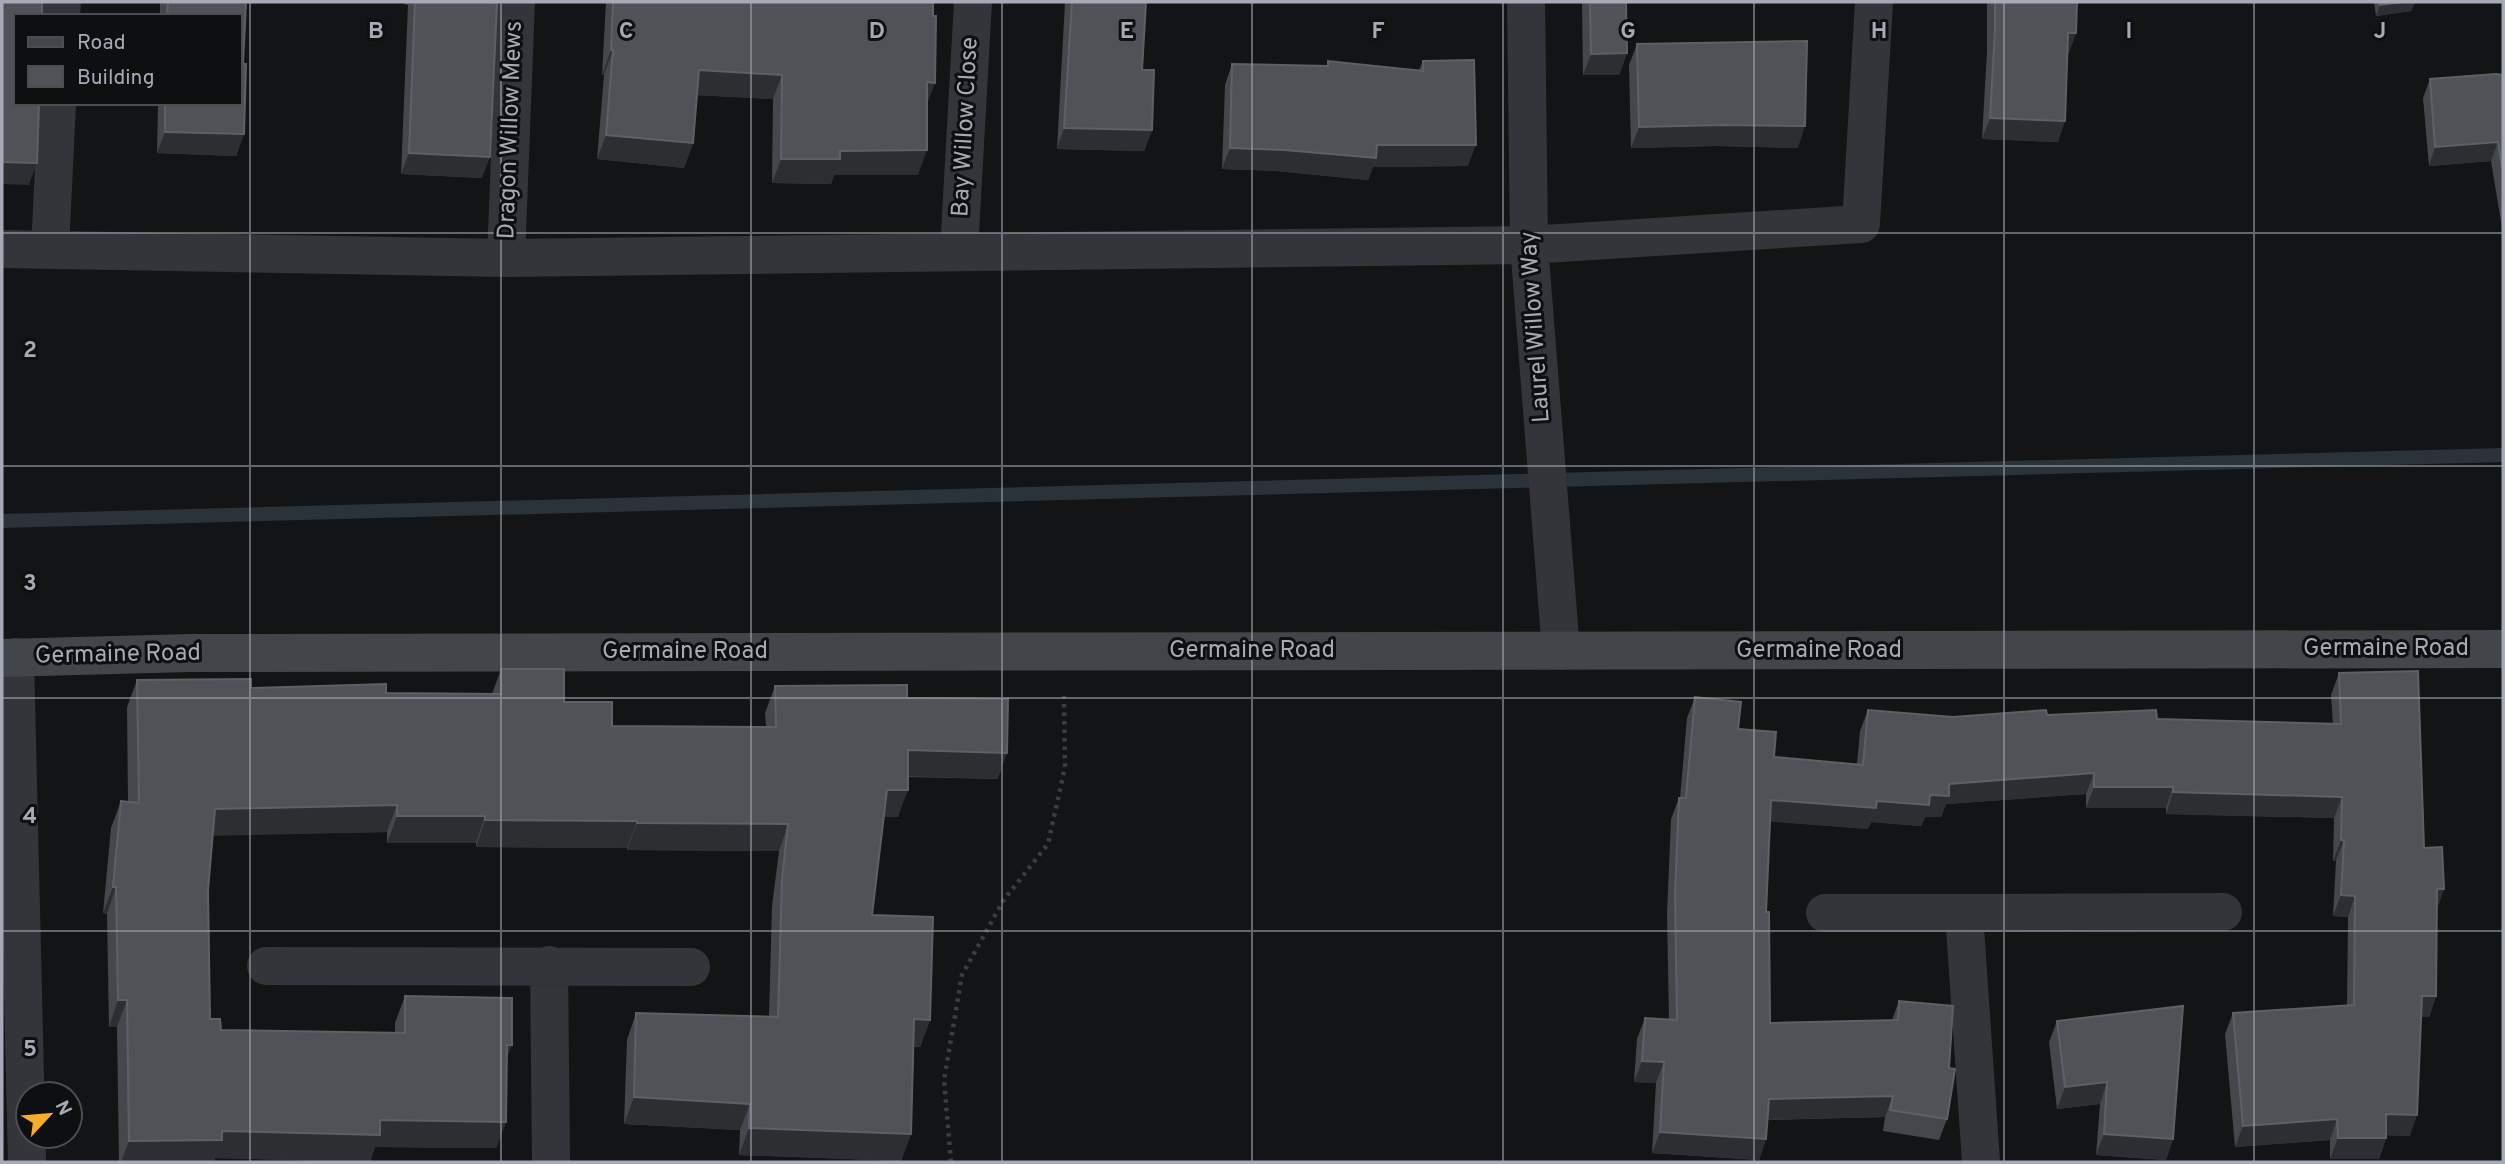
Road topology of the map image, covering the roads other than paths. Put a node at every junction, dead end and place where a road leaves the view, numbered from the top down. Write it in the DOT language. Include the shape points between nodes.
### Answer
graph roads {
  1 [pos="516,2"];
  2 [pos="974,2"];
  3 [pos="1526,2"];
  4 [pos="1874,2"];
  5 [pos="57,105"];
  6 [pos="1529,245"];
  7 [pos="2,249"];
  8 [pos="50,250"];
  9 [pos="959,251"];
  10 [pos="506,258"];
  11 [pos="2503,649"];
  12 [pos="1561,651"];
  13 [pos="8,657"];
  14 [pos="2223,912"];
  15 [pos="1825,913"];
  16 [pos="1964,913"];
  17 [pos="549,965"];
  18 [pos="266,966"];
  19 [pos="691,967"];
  20 [pos="27,1162"];
  21 [pos="551,1162"];
  22 [pos="1981,1162"];
  1 -- 10 [label="street, Dragon Willow Mews"];
  2 -- 9 [label="street, Bay Willow Close"];
  3 -- 6 [label="street, Laurel Willow Way"];
  4 -- 6 [label="street" via="1861,224"];
  5 -- 8 [label="street"];
  6 -- 9 [label="street"];
  6 -- 12 [label="street, Laurel Willow Way"];
  7 -- 8 [label="street"];
  8 -- 10 [label="street"];
  9 -- 10 [label="street"];
  11 -- 12 [label="street, Germaine Road"];
  12 -- 13 [label="street, Germaine Road"];
  13 -- 20 [label="street"];
  14 -- 16 [label="street"];
  15 -- 16 [label="street"];
  16 -- 22 [label="street"];
  17 -- 18 [label="street"];
  17 -- 19 [label="street"];
  17 -- 21 [label="street"];
}
